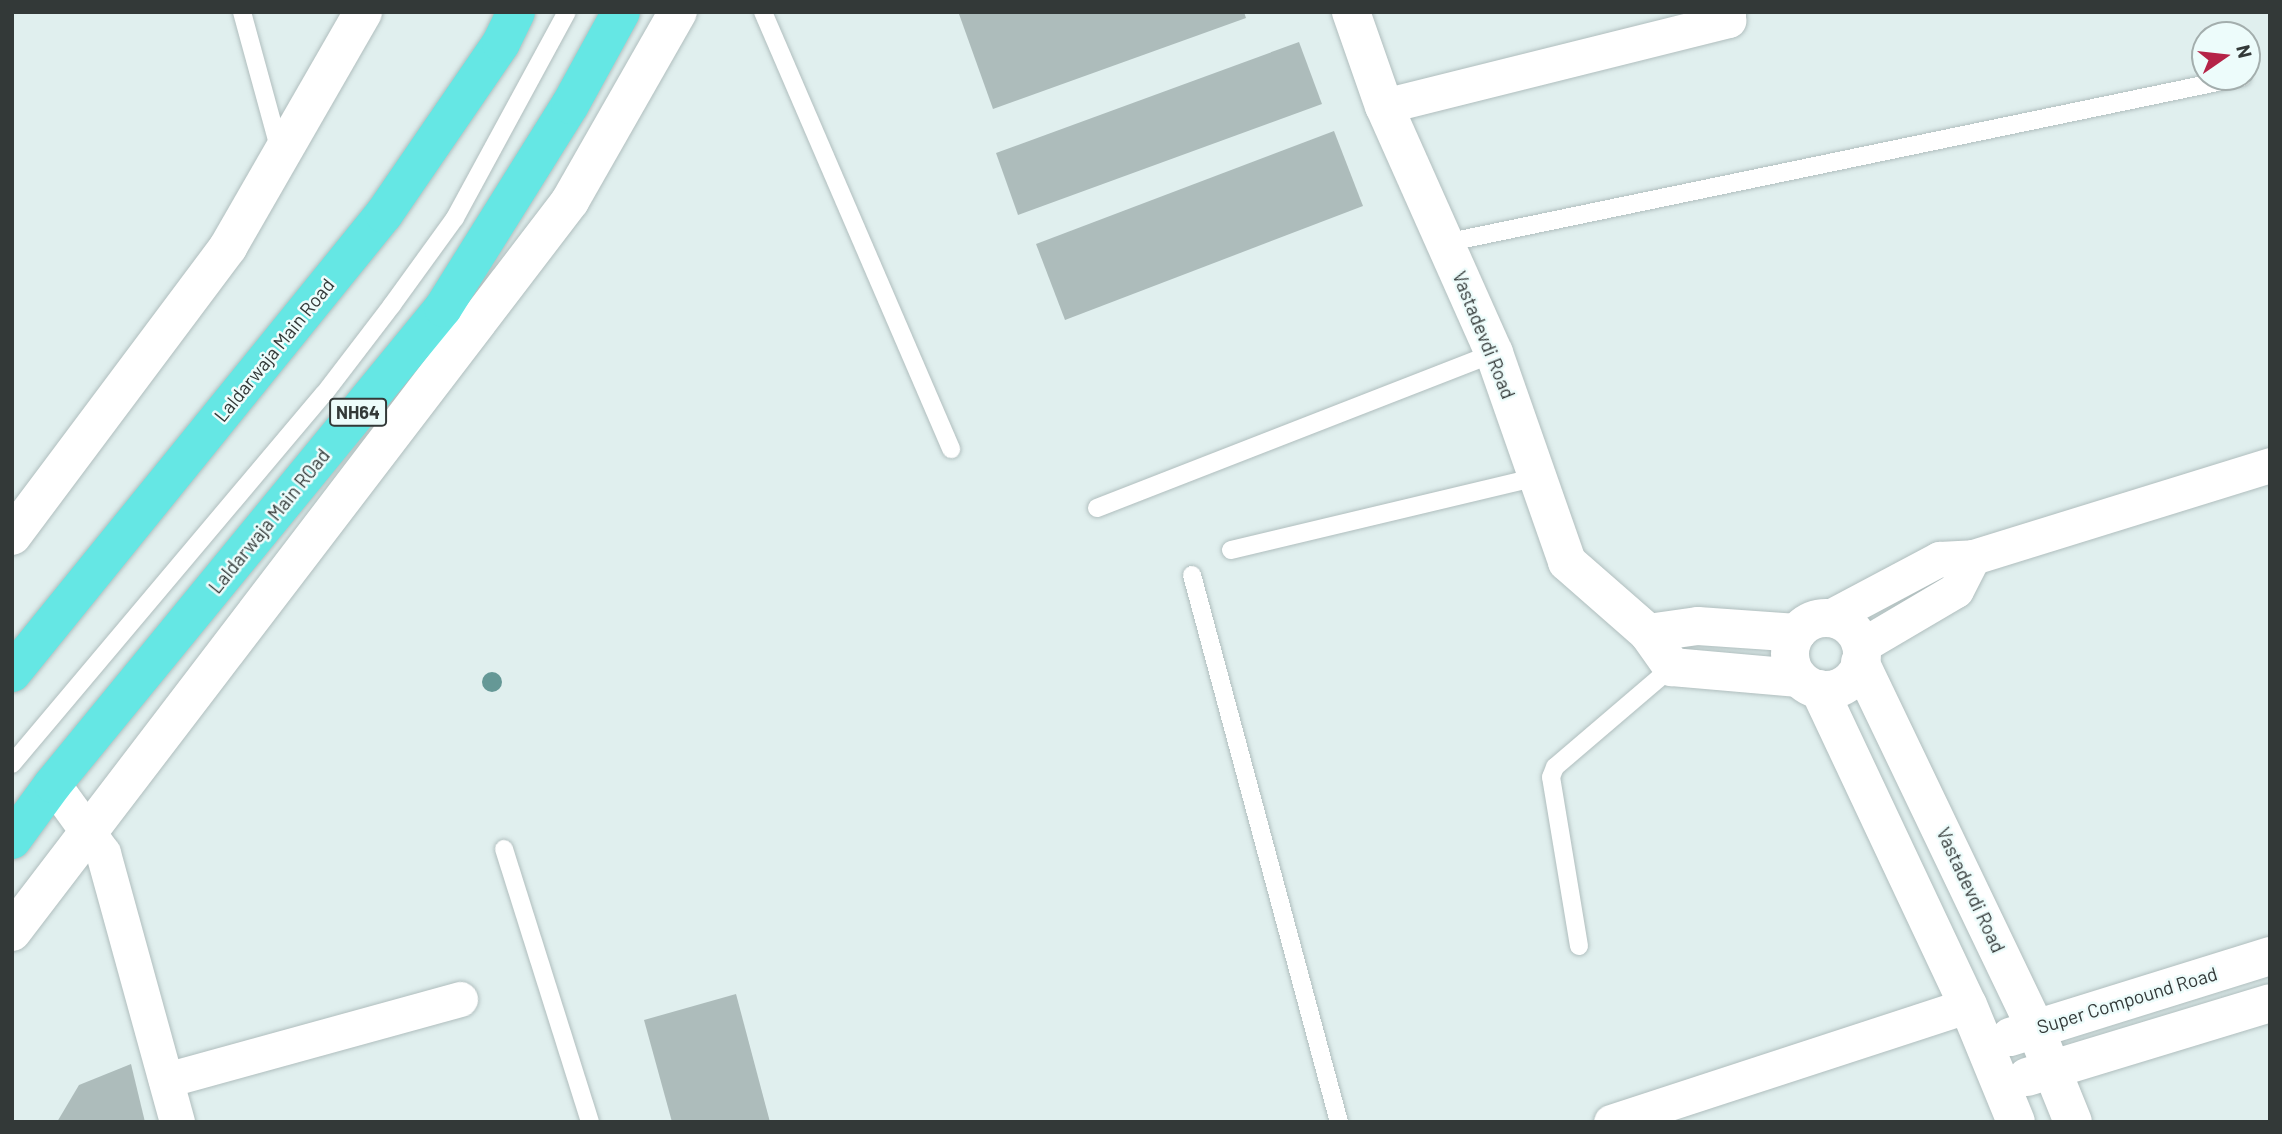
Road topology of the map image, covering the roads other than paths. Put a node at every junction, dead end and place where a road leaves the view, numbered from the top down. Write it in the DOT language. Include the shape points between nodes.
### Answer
graph roads {
  1 [pos="242,12"];
  2 [pos="363,12"];
  3 [pos="516,12"];
  4 [pos="567,12"];
  5 [pos="621,12"];
  6 [pos="678,12"];
  7 [pos="763,12"];
  8 [pos="1351,12"];
  9 [pos="1728,12"];
  10 [pos="2191,88"];
  11 [pos="1384,106"];
  12 [pos="281,155"];
  13 [pos="1445,243"];
  14 [pos="1494,354"];
  15 [pos="951,449"];
  16 [pos="2270,465"];
  17 [pos="1537,477"];
  18 [pos="1097,508"];
  19 [pos="12,536"];
  20 [pos="1231,551"];
  21 [pos="1973,557"];
  22 [pos="1192,575"];
  23 [pos="1812,625"];
  24 [pos="1648,634"];
  25 [pos="1861,654"];
  26 [pos="1672,667"];
  27 [pos="12,674"];
  28 [pos="1809,683"];
  29 [pos="12,764"];
  30 [pos="53,783"];
  31 [pos="88,832"];
  32 [pos="12,840"];
  33 [pos="503,849"];
  34 [pos="12,932"];
  35 [pos="1579,946"];
  36 [pos="2270,957"];
  37 [pos="460,999"];
  38 [pos="2270,1003"];
  39 [pos="1968,1005"];
  40 [pos="2035,1028"];
  41 [pos="1985,1046"];
  42 [pos="2051,1069"];
  43 [pos="166,1080"];
  44 [pos="2000,1086"];
  45 [pos="177,1122"];
  46 [pos="590,1122"];
  47 [pos="1339,1122"];
  48 [pos="1611,1122"];
  49 [pos="2016,1122"];
  50 [pos="2073,1122"];
  1 -- 12 [label="lane"];
  2 -- 12 [label="street"];
  3 -- 27 [label="highway, Laldarwaja Main Road" via="501,43 384,214"];
  4 -- 29 [label="lane" via="455,218 392,305 324,394"];
  5 -- 30 [label="highway, Laldarwaja Main ROad / NH64" via="570,105 443,308"];
  6 -- 31 [label="street" via="570,201"];
  7 -- 15 [label="lane"];
  8 -- 11 [label="street, Vastadevdi Road"];
  9 -- 11 [label="street" via="1728,20"];
  10 -- 13 [label="lane"];
  11 -- 13 [label="street, Vastadevdi Road"];
  12 -- 19 [label="street" via="228,247"];
  13 -- 14 [label="street, Vastadevdi Road"];
  14 -- 17 [label="street, Vastadevdi Road"];
  14 -- 18 [label="lane"];
  16 -- 21 [label="street"];
  17 -- 20 [label="lane"];
  17 -- 24 [label="street, Vastadevdi Road" via="1567,562"];
  21 -- 23 [label="street" via="1939,559"];
  21 -- 25 [label="street" via="1956,590"];
  22 -- 47 [label="lane"];
  23 -- 24 [label="street" via="1698,625"];
  23 -- 25 [label="street" via="1849,626"];
  23 -- 28 [label="street" via="1790,655"];
  24 -- 26 [label="street, Vastadevdi Road"];
  25 -- 28 [label="street" via="1843,686"];
  25 -- 40 [label="street, Vastadevdi Road"];
  26 -- 28 [label="street"];
  26 -- 35 [label="lane" via="1555,767 1551,777"];
  28 -- 39 [label="street"];
  30 -- 31 [label="street"];
  30 -- 32 [label="highway, Laldarwaja Main ROad / NH64"];
  31 -- 34 [label="street"];
  31 -- 43 [label="street" via="103,853"];
  33 -- 46 [label="lane"];
  36 -- 40 [label="street, Super Compound Road"];
  37 -- 43 [label="street"];
  38 -- 42 [label="street"];
  39 -- 41 [label="street"];
  39 -- 48 [label="street"];
  40 -- 41 [label="street, Super Compound Road"];
  40 -- 42 [label="street, Vastadevdi Road"];
  41 -- 44 [label="street"];
  42 -- 44 [label="street"];
  42 -- 50 [label="street, Vastadevdi Road"];
  43 -- 45 [label="street"];
  44 -- 49 [label="street"];
}
